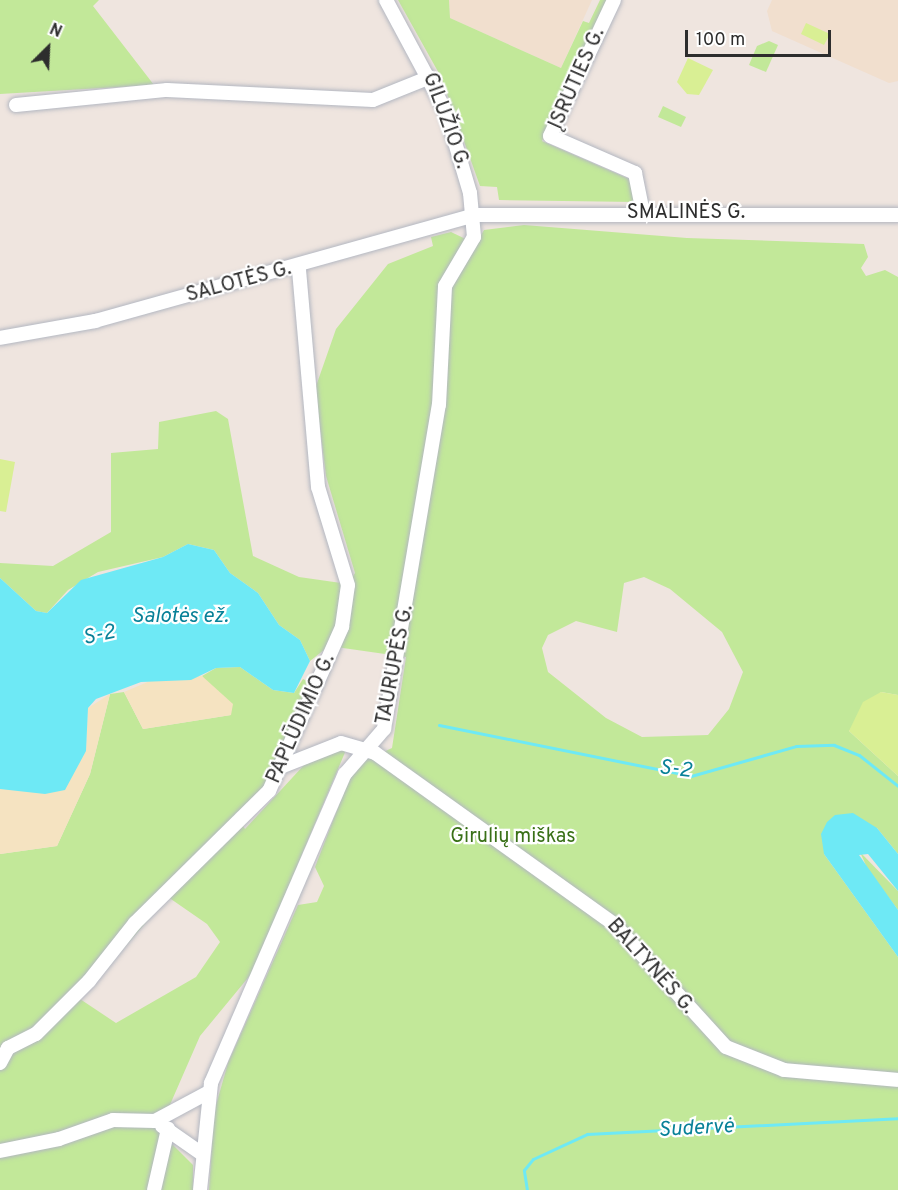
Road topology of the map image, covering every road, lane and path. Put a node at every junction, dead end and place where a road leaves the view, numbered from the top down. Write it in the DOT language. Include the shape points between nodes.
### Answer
graph roads {
  1 [pos="386,0"];
  2 [pos="614,0"];
  3 [pos="430,76"];
  4 [pos="16,105"];
  5 [pos="643,213"];
  6 [pos="474,215"];
  7 [pos="898,215"];
  8 [pos="299,268"];
  9 [pos="0,338"];
  10 [pos="366,750"];
  11 [pos="283,766"];
  12 [pos="0,1064"];
  13 [pos="898,1080"];
  14 [pos="209,1092"];
  15 [pos="155,1121"];
  16 [pos="168,1129"];
  17 [pos="0,1151"];
  18 [pos="202,1154"];
  19 [pos="154,1190"];
  20 [pos="200,1190"];
  1 -- 3 [label="street, GILUŽIO G."];
  2 -- 5 [label="street, ĮSRUTIES G." via="550,136 635,174"];
  3 -- 4 [label="street" via="373,100 167,90"];
  3 -- 6 [label="street, GILUŽIO G." via="453,131"];
  5 -- 6 [label="street, SMALINĖS G."];
  5 -- 7 [label="street, SMALINĖS G."];
  6 -- 8 [label="street, SALOTĖS G."];
  6 -- 10 [label="street, TAURUPĖS G." via="472,244 445,286 439,405 392,697 380,739"];
  8 -- 9 [label="street, SALOTĖS G." via="95,321"];
  8 -- 11 [label="street, PAPLŪDIMIO G." via="318,487 345,567 348,604"];
  10 -- 11 [label="street" via="341,743"];
  10 -- 13 [label="street, BALTYNĖS G." via="607,918 726,1047 784,1070"];
  10 -- 14 [label="street, TAURUPĖS G." via="345,774"];
  11 -- 12 [label="street, PAPLŪDIMIO G." via="256,806 135,923 36,1034 8,1048"];
  14 -- 15 [label="street"];
  14 -- 18 [label="street, TAURUPĖS G."];
  15 -- 16 [label="street"];
  15 -- 17 [label="street" via="113,1120 59,1139"];
  16 -- 18 [label="street"];
  16 -- 19 [label="street"];
  18 -- 20 [label="street, TAURUPĖS G."];
}
